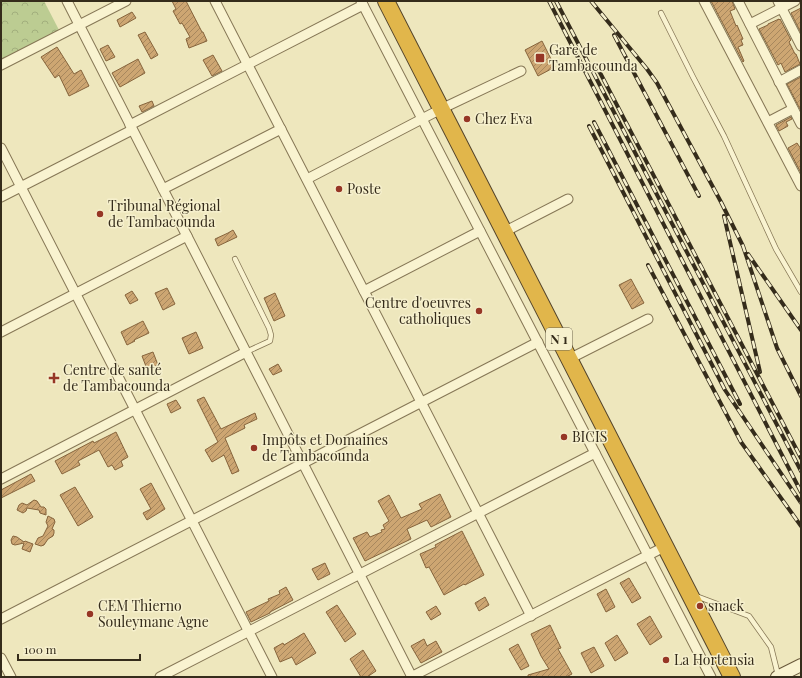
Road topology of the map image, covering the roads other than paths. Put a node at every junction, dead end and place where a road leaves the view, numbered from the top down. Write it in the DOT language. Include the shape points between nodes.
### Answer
graph roads {
  1 [pos="66,1"];
  2 [pos="126,1"];
  3 [pos="215,1"];
  4 [pos="386,1"];
  5 [pos="704,1"];
  6 [pos="738,1"];
  7 [pos="795,1"];
  8 [pos="362,3"];
  9 [pos="780,4"];
  10 [pos="661,13"];
  11 [pos="750,24"];
  12 [pos="79,25"];
  13 [pos="801,46"];
  14 [pos="248,64"];
  15 [pos="1,65"];
  16 [pos="521,70"];
  17 [pos="801,70"];
  18 [pos="779,82"];
  19 [pos="793,109"];
  20 [pos="441,110"];
  21 [pos="422,119"];
  22 [pos="768,122"];
  23 [pos="801,124"];
  24 [pos="131,127"];
  25 [pos="281,128"];
  26 [pos="1,148"];
  27 [pos="307,179"];
  28 [pos="801,186"];
  29 [pos="21,187"];
  30 [pos="163,189"];
  31 [pos="1,197"];
  32 [pos="568,199"];
  33 [pos="480,231"];
  34 [pos="504,232"];
  35 [pos="187,236"];
  36 [pos="235,259"];
  37 [pos="364,291"];
  38 [pos="801,292"];
  39 [pos="76,294"];
  40 [pos="648,320"];
  41 [pos="1,332"];
  42 [pos="538,342"];
  43 [pos="246,352"];
  44 [pos="569,359"];
  45 [pos="421,402"];
  46 [pos="135,410"];
  47 [pos="595,453"];
  48 [pos="303,463"];
  49 [pos="1,479"];
  50 [pos="478,513"];
  51 [pos="192,520"];
  52 [pos="666,546"];
  53 [pos="648,555"];
  54 [pos="360,574"];
  55 [pos="690,594"];
  56 [pos="530,616"];
  57 [pos="1,619"];
  58 [pos="249,632"];
  59 [pos="1,658"];
  60 [pos="801,665"];
  61 [pos="11,677"];
  62 [pos="160,677"];
  63 [pos="272,677"];
  64 [pos="412,677"];
  65 [pos="711,677"];
  66 [pos="732,677"];
  67 [pos="778,677"];
  1 -- 12 [label="street"];
  2 -- 12 [label="street"];
  3 -- 14 [label="street"];
  4 -- 20 [label="highway, N 1"];
  5 -- 22 [label="street"];
  6 -- 11 [label="street"];
  7 -- 9 [label="street"];
  8 -- 14 [label="street"];
  8 -- 21 [label="street"];
  9 -- 11 [label="street"];
  9 -- 13 [label="street"];
  10 -- 38 [label="lane" via="724,136 776,249"];
  11 -- 18 [label="street"];
  12 -- 15 [label="street"];
  12 -- 24 [label="street"];
  14 -- 24 [label="street"];
  14 -- 25 [label="street"];
  16 -- 20 [label="street"];
  17 -- 18 [label="street"];
  18 -- 19 [label="street"];
  19 -- 22 [label="street"];
  19 -- 23 [label="street"];
  20 -- 21 [label="street"];
  20 -- 34 [label="highway, N 1"];
  21 -- 27 [label="street"];
  21 -- 33 [label="street"];
  22 -- 28 [label="street"];
  24 -- 29 [label="street"];
  24 -- 30 [label="street"];
  25 -- 27 [label="street"];
  25 -- 30 [label="street"];
  26 -- 29 [label="street"];
  27 -- 37 [label="street"];
  29 -- 31 [label="street"];
  29 -- 39 [label="street"];
  30 -- 35 [label="street"];
  32 -- 34 [label="street"];
  33 -- 37 [label="street"];
  33 -- 42 [label="street"];
  34 -- 44 [label="highway, N 1"];
  35 -- 39 [label="street"];
  35 -- 43 [label="street"];
  36 -- 43 [label="lane" via="271,335 270,341"];
  37 -- 45 [label="street"];
  39 -- 41 [label="street"];
  39 -- 46 [label="street"];
  40 -- 44 [label="street"];
  42 -- 45 [label="street"];
  42 -- 47 [label="street"];
  43 -- 46 [label="street"];
  43 -- 48 [label="street"];
  44 -- 52 [label="highway, N 1"];
  45 -- 48 [label="street"];
  45 -- 50 [label="street"];
  46 -- 49 [label="street"];
  46 -- 51 [label="street"];
  47 -- 50 [label="street"];
  47 -- 53 [label="street"];
  48 -- 51 [label="street"];
  48 -- 54 [label="street"];
  50 -- 54 [label="street"];
  50 -- 56 [label="street"];
  51 -- 57 [label="street"];
  51 -- 58 [label="street"];
  52 -- 53 [label="street"];
  52 -- 55 [label="highway, N 1"];
  53 -- 56 [label="street"];
  53 -- 65 [label="street"];
  54 -- 58 [label="street"];
  54 -- 64 [label="street"];
  55 -- 66 [label="highway, N 1"];
  55 -- 67 [label="lane" via="748,616 771,647"];
  56 -- 64 [label="street"];
  58 -- 62 [label="street"];
  58 -- 63 [label="street"];
  59 -- 61 [label="street"];
  60 -- 67 [label="street"];
}
